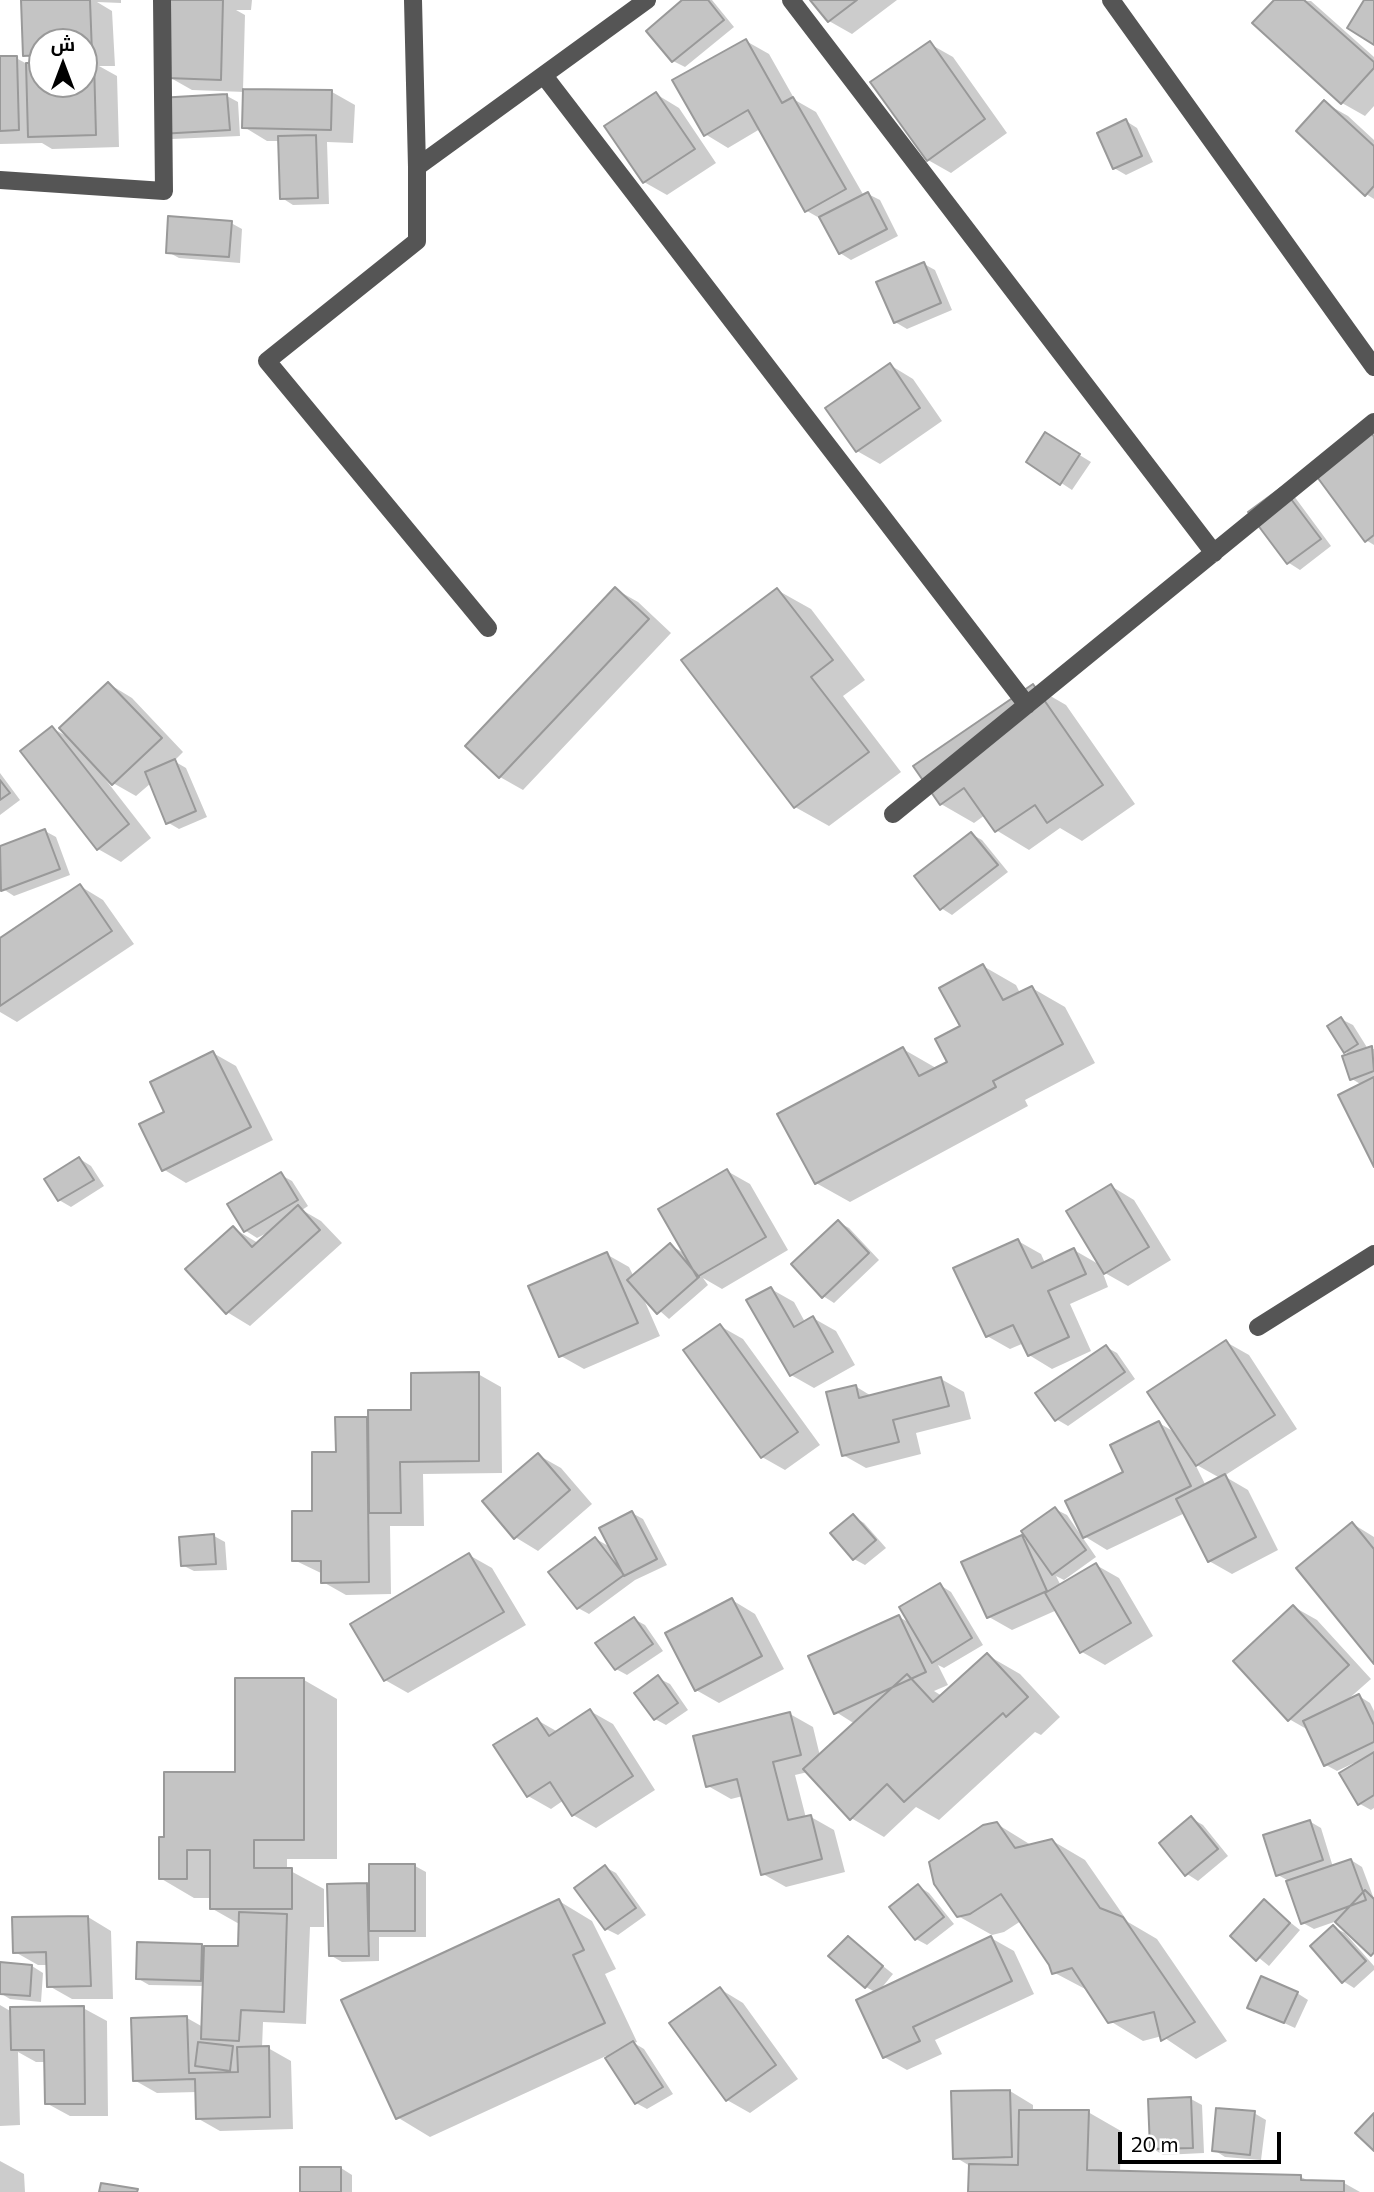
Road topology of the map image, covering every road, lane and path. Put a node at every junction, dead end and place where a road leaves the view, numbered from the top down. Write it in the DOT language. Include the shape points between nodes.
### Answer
graph roads {
  1 [pos="162,0"];
  2 [pos="413,0"];
  3 [pos="647,0"];
  4 [pos="791,0"];
  5 [pos="1111,0"];
  6 [pos="545,77"];
  7 [pos="416,167"];
  8 [pos="0,180"];
  9 [pos="1374,367"];
  10 [pos="1374,422"];
  11 [pos="1214,553"];
  12 [pos="488,628"];
  13 [pos="1027,705"];
  14 [pos="893,814"];
  15 [pos="1374,1254"];
  16 [pos="1258,1326"];
  1 -- 8 [label="street" via="164,191"];
  2 -- 7 [label="street"];
  3 -- 6 [label="street"];
  4 -- 11 [label="street"];
  5 -- 9 [label="street"];
  6 -- 7 [label="street"];
  6 -- 13 [label="street"];
  7 -- 12 [label="street" via="416,241 267,361"];
  10 -- 11 [label="street"];
  11 -- 13 [label="street"];
  13 -- 14 [label="street"];
  15 -- 16 [label="street"];
}
